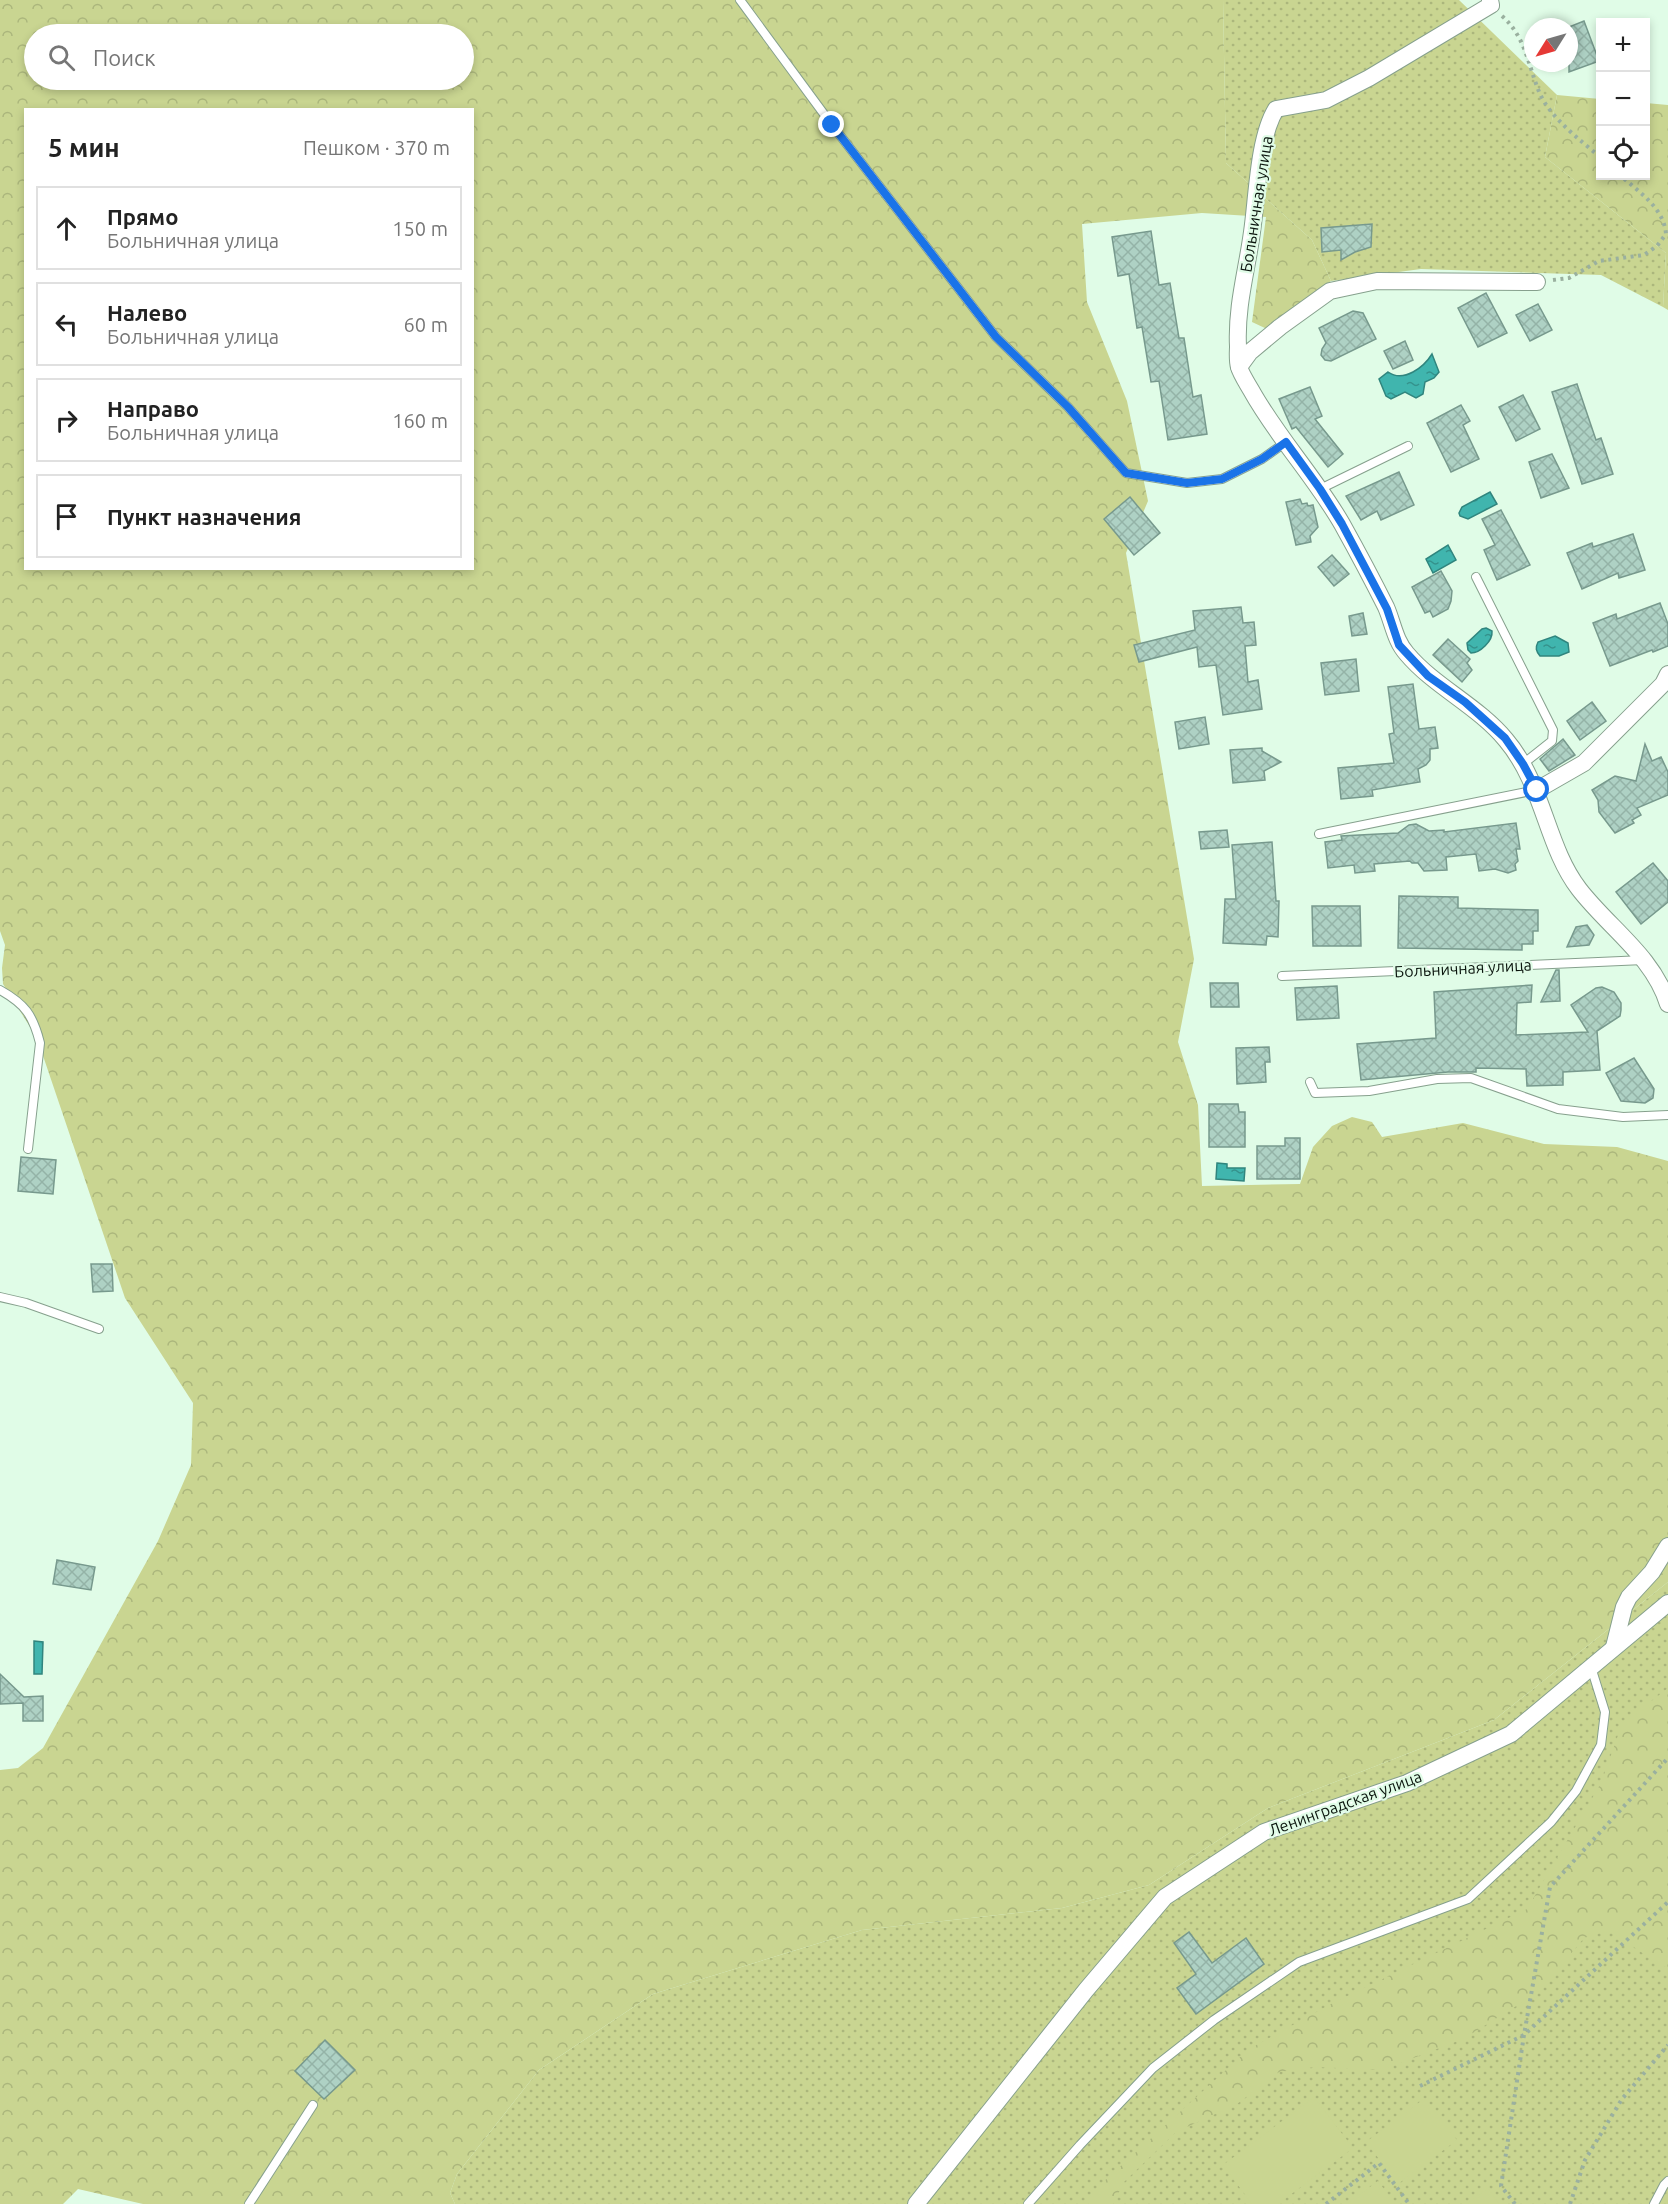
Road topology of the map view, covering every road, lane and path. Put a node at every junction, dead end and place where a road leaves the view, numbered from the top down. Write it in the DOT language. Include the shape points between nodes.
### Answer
graph roads {
  1 [pos="740,0"];
  2 [pos="1491,3"];
  3 [pos="1596,154"];
  4 [pos="1625,180"];
  5 [pos="1537,282"];
  6 [pos="1239,367"];
  7 [pos="1286,442"];
  8 [pos="1408,447"];
  9 [pos="1320,489"];
  10 [pos="1476,577"];
  11 [pos="1668,675"];
  12 [pos="1523,764"];
  13 [pos="1537,790"];
  14 [pos="1319,834"];
  15 [pos="1645,960"];
  16 [pos="1282,976"];
  17 [pos="0,990"];
  18 [pos="1668,1004"];
  19 [pos="1310,1082"];
  20 [pos="1668,1114"];
  21 [pos="28,1149"];
  22 [pos="0,1297"];
  23 [pos="99,1329"];
  24 [pos="1668,1546"];
  25 [pos="1668,1603"];
  26 [pos="1614,1647"];
  27 [pos="1591,1667"];
  28 [pos="1668,1758"];
  29 [pos="1668,1902"];
  30 [pos="1524,2034"];
  31 [pos="1668,2045"];
  32 [pos="1419,2086"];
  33 [pos="313,2105"];
  34 [pos="1668,2181"];
  35 [pos="249,2204"];
  36 [pos="916,2204"];
  37 [pos="1028,2204"];
  38 [pos="1326,2204"];
  39 [pos="1409,2204"];
  40 [pos="1515,2204"];
  41 [pos="1570,2204"];
  42 [pos="1654,2204"];
  1 -- 7 [label="lane" via="996,337 1068,407 1126,473 1187,483 1222,479"];
  2 -- 3 [label="path" via="1524,45 1545,103"];
  2 -- 6 [label="street, Больничная улица" via="1326,100 1276,110 1258,172 1238,307"];
  4 -- 5 [label="path" via="1653,205 1665,225 1662,240 1644,255 1599,261 1569,278"];
  5 -- 6 [label="street" via="1377,281 1330,291 1250,352"];
  6 -- 7 [label="street, Больничная улица" via="1262,410"];
  7 -- 9 [label="street, Больничная улица"];
  8 -- 9 [label="lane"];
  9 -- 12 [label="street, Больничная улица" via="1387,609 1399,645 1428,676 1505,738"];
  10 -- 12 [label="lane" via="1553,730 1552,741"];
  11 -- 13 [label="street" via="1584,763"];
  12 -- 13 [label="street, Больничная улица"];
  13 -- 14 [label="lane"];
  13 -- 15 [label="street, Больничная улица" via="1563,860 1578,888"];
  15 -- 16 [label="lane, Больничная улица"];
  15 -- 18 [label="street, Больничная улица" via="1662,985"];
  17 -- 21 [label="lane" via="20,1001 40,1042"];
  19 -- 20 [label="lane" via="1315,1093 1369,1091 1437,1079 1471,1078 1558,1109 1623,1117"];
  22 -- 23 [label="lane"];
  24 -- 26 [label="street" via="1652,1572 1629,1597"];
  25 -- 26 [label="street, Ленинградская улица"];
  26 -- 27 [label="street, Ленинградская улица"];
  27 -- 36 [label="street, Ленинградская улица" via="1511,1734 1407,1783 1264,1832 1165,1897"];
  27 -- 37 [label="lane" via="1605,1712 1601,1745 1576,1791 1551,1822 1468,1899 1299,1962 1214,2020 1153,2068"];
  28 -- 30 [label="path" via="1550,1887"];
  29 -- 30 [label="path"];
  30 -- 32 [label="path"];
  30 -- 40 [label="path" via="1501,2186"];
  31 -- 41 [label="path" via="1622,2099 1585,2160"];
  33 -- 35 [label="lane"];
  34 -- 42 [label="lane"];
  38 -- 39 [label="path" via="1379,2163"];
}
